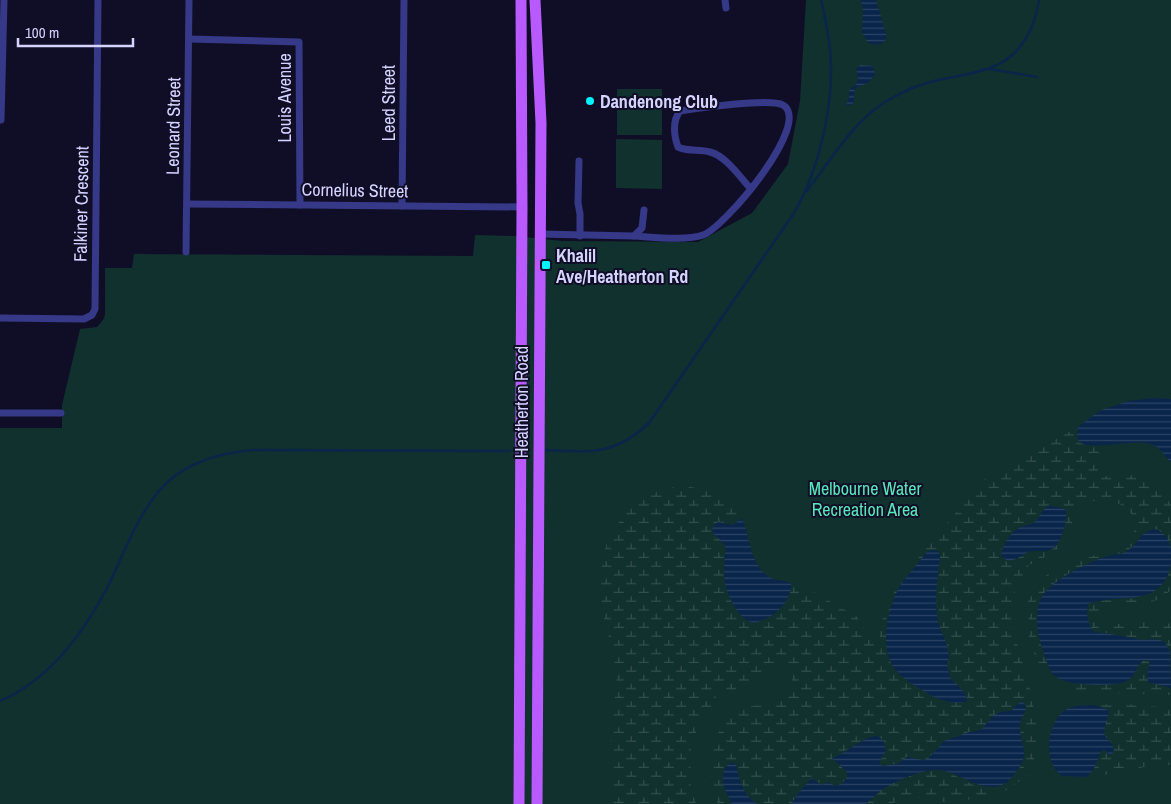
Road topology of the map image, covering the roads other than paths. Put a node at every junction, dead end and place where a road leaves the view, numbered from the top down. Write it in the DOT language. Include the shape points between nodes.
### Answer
graph roads {
  1 [pos="4,0"];
  2 [pos="98,0"];
  3 [pos="189,0"];
  4 [pos="404,0"];
  5 [pos="521,0"];
  6 [pos="535,0"];
  7 [pos="189,39"];
  8 [pos="0,120"];
  9 [pos="579,161"];
  10 [pos="751,189"];
  11 [pos="187,204"];
  12 [pos="300,205"];
  13 [pos="402,206"];
  14 [pos="522,207"];
  15 [pos="540,207"];
  16 [pos="644,210"];
  17 [pos="522,234"];
  18 [pos="540,234"];
  19 [pos="580,236"];
  20 [pos="634,236"];
  21 [pos="186,252"];
  22 [pos="0,318"];
  23 [pos="0,413"];
  24 [pos="61,413"];
  25 [pos="519,804"];
  26 [pos="537,804"];
  1 -- 8 [label="street"];
  2 -- 22 [label="street, Falkiner Crescent" via="95,309 84,319"];
  3 -- 7 [label="street, Leonard Street"];
  4 -- 13 [label="street, Leed Street"];
  5 -- 14 [label="main road, Heatherton Road"];
  6 -- 15 [label="main road, Heatherton Road" via="541,123"];
  7 -- 11 [label="street, Leonard Street"];
  7 -- 12 [label="street, Louis Avenue" via="299,42"];
  9 -- 19 [label="street"];
  10 -- 10 [label="street" via="783,142 790,116 787,109 782,104 765,103 680,111 675,128 678,147 712,152"];
  10 -- 20 [label="street" via="730,214 704,235 692,238"];
  11 -- 12 [label="street, Cornelius Street"];
  11 -- 21 [label="street, Leonard Street"];
  12 -- 13 [label="street, Cornelius Street"];
  13 -- 14 [label="street, Cornelius Street"];
  14 -- 15 [label="main road"];
  14 -- 17 [label="main road, Heatherton Road"];
  15 -- 18 [label="main road, Heatherton Road"];
  16 -- 20 [label="street" via="642,228"];
  17 -- 18 [label="main road"];
  17 -- 25 [label="main road, Heatherton Road"];
  18 -- 19 [label="street"];
  18 -- 26 [label="main road, Heatherton Road"];
  19 -- 20 [label="street"];
  23 -- 24 [label="street"];
}
